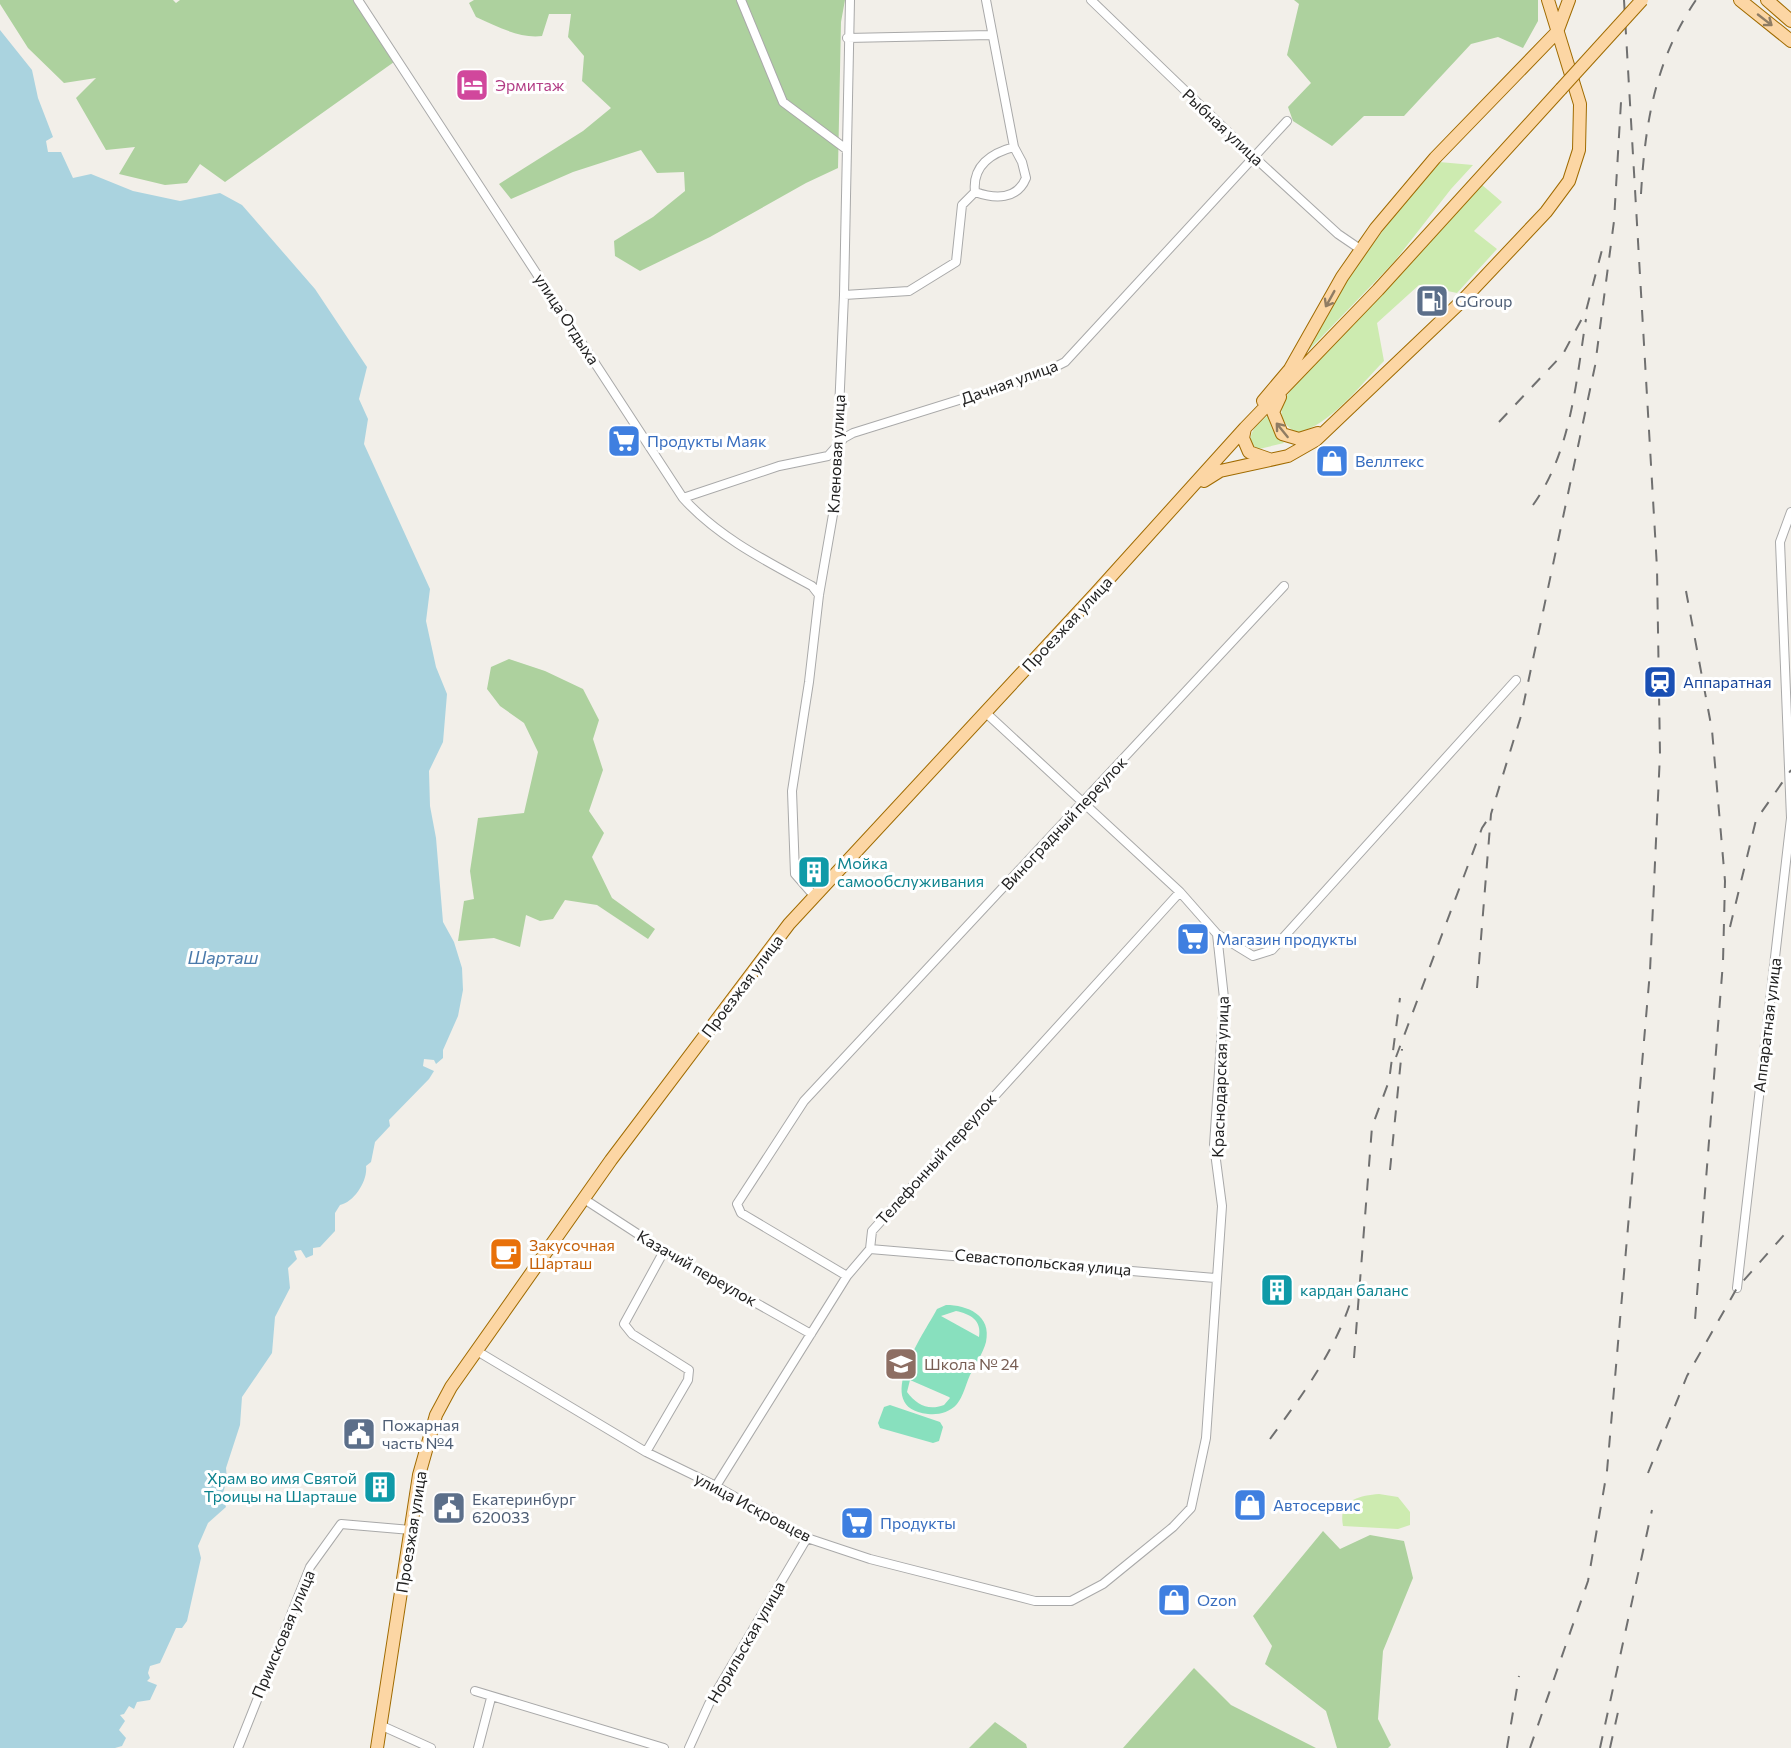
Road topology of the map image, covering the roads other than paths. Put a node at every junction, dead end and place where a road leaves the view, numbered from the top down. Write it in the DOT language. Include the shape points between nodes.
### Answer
graph roads {
  1 [pos="358,0"];
  2 [pos="741,0"];
  3 [pos="850,0"];
  4 [pos="986,0"];
  5 [pos="1091,0"];
  6 [pos="1548,0"];
  7 [pos="1569,0"];
  8 [pos="1642,0"];
  9 [pos="1740,0"];
  10 [pos="1767,0"];
  11 [pos="1791,21"];
  12 [pos="1557,32"];
  13 [pos="991,35"];
  14 [pos="847,38"];
  15 [pos="1791,40"];
  16 [pos="1287,121"];
  17 [pos="1014,147"];
  18 [pos="846,149"];
  19 [pos="1253,156"];
  20 [pos="975,192"];
  21 [pos="1360,249"];
  22 [pos="844,296"];
  23 [pos="1292,381"];
  24 [pos="1255,418"];
  25 [pos="1332,426"];
  26 [pos="1245,428"];
  27 [pos="836,447"];
  28 [pos="1273,460"];
  29 [pos="1184,496"];
  30 [pos="683,498"];
  31 [pos="1791,512"];
  32 [pos="1284,586"];
  33 [pos="819,595"];
  34 [pos="1516,680"];
  35 [pos="985,712"];
  36 [pos="1083,804"];
  37 [pos="1180,892"];
  38 [pos="815,897"];
  39 [pos="1217,934"];
  40 [pos="584,1199"];
  41 [pos="870,1249"];
  42 [pos="664,1251"];
  43 [pos="847,1276"];
  44 [pos="1215,1278"];
  45 [pos="1737,1288"];
  46 [pos="811,1334"];
  47 [pos="477,1351"];
  48 [pos="646,1452"];
  49 [pos="716,1486"];
  50 [pos="1173,1527"];
  51 [pos="411,1530"];
  52 [pos="807,1538"];
  53 [pos="475,1691"];
  54 [pos="491,1698"];
  55 [pos="380,1725"];
  56 [pos="238,1748"];
  57 [pos="377,1748"];
  58 [pos="431,1748"];
  59 [pos="478,1748"];
  60 [pos="664,1748"];
  61 [pos="689,1748"];
  1 -- 30 [label="street, улица Отдыха"];
  2 -- 18 [label="street" via="783,102"];
  3 -- 14 [label="street, Кленовая улица"];
  4 -- 13 [label="street"];
  5 -- 19 [label="street, Рыбная улица"];
  6 -- 12 [label="main road"];
  7 -- 12 [label="main road"];
  8 -- 23 [label="main road, Проезжая улица, bridge"];
  9 -- 15 [label="main road, one-way"];
  10 -- 11 [label="main road"];
  12 -- 21 [label="main road" via="1435,158"];
  12 -- 25 [label="main road" via="1580,104 1579,150 1569,181 1546,212 1462,301"];
  13 -- 14 [label="street"];
  13 -- 17 [label="street"];
  14 -- 18 [label="street, Кленовая улица"];
  16 -- 19 [label="street, Дачная улица"];
  17 -- 20 [label="street" via="1000,151 982,164 974,182"];
  17 -- 20 [label="street" via="1026,171 1023,185 1009,195 986,196"];
  18 -- 22 [label="street, Кленовая улица"];
  19 -- 21 [label="street, Рыбная улица" via="1338,234"];
  19 -- 27 [label="street, Дачная улица" via="1065,362 1039,375 854,433"];
  20 -- 22 [label="street" via="962,205 956,262 909,291"];
  21 -- 24 [label="main road, one-way" via="1291,367 1265,397"];
  22 -- 27 [label="street, Кленовая улица"];
  23 -- 24 [label="main road, Проезжая улица"];
  25 -- 23 [label="main road, one-way" via="1299,439 1282,434 1273,412"];
  24 -- 26 [label="main road, Проезжая улица"];
  25 -- 28 [label="main road" via="1296,453"];
  26 -- 28 [label="main road" via="1243,438 1249,452"];
  26 -- 29 [label="main road, Проезжая улица"];
  27 -- 30 [label="street, Дачная улица" via="828,456 779,466"];
  27 -- 33 [label="street, Кленовая улица" via="835,503"];
  28 -- 29 [label="main road" via="1220,471"];
  29 -- 35 [label="main road, Проезжая улица"];
  30 -- 33 [label="street, улица Отдыха" via="697,514 745,549 812,586"];
  31 -- 45 [label="street, Аппаратная улица" via="1780,542 1791,818"];
  32 -- 36 [label="street, Виноградный переулок"];
  33 -- 38 [label="street, Кленовая улица" via="792,791 795,874"];
  34 -- 39 [label="street" via="1272,950 1253,956"];
  35 -- 36 [label="street"];
  35 -- 38 [label="main road, Проезжая улица"];
  36 -- 37 [label="street"];
  36 -- 43 [label="street, Виноградный переулок" via="804,1101 736,1204 741,1213"];
  37 -- 39 [label="street"];
  37 -- 41 [label="street, Телефонный переулок" via="872,1231"];
  38 -- 40 [label="main road, Проезжая улица" via="731,999"];
  39 -- 44 [label="street, Краснодарская улица" via="1224,998 1214,1145 1222,1206"];
  40 -- 42 [label="street, Казачий переулок"];
  40 -- 47 [label="main road, Проезжая улица"];
  41 -- 43 [label="street, Телефонный переулок"];
  41 -- 44 [label="street, Севастопольская улица"];
  42 -- 46 [label="street, Казачий переулок"];
  42 -- 48 [label="street" via="624,1324 632,1334 689,1370 688,1380"];
  43 -- 46 [label="street, Телефонный переулок"];
  44 -- 50 [label="street, Краснодарская улица" via="1206,1438 1191,1508"];
  46 -- 49 [label="street, Телефонный переулок"];
  47 -- 48 [label="street, улица Искровцев"];
  47 -- 51 [label="main road, Проезжая улица" via="436,1415 419,1475"];
  48 -- 49 [label="street, улица Искровцев"];
  49 -- 52 [label="street, улица Искровцев"];
  50 -- 52 [label="street, улица Искровцев" via="1103,1584 1071,1601 1035,1601 870,1559"];
  51 -- 55 [label="main road, Проезжая улица"];
  51 -- 56 [label="street, Приисковая улица" via="341,1524 310,1567"];
  52 -- 61 [label="street, Норильская улица" via="709,1704"];
  53 -- 54 [label="street"];
  54 -- 59 [label="street"];
  54 -- 60 [label="street"];
  55 -- 57 [label="main road, Проезжая улица"];
  55 -- 58 [label="street"];
}
